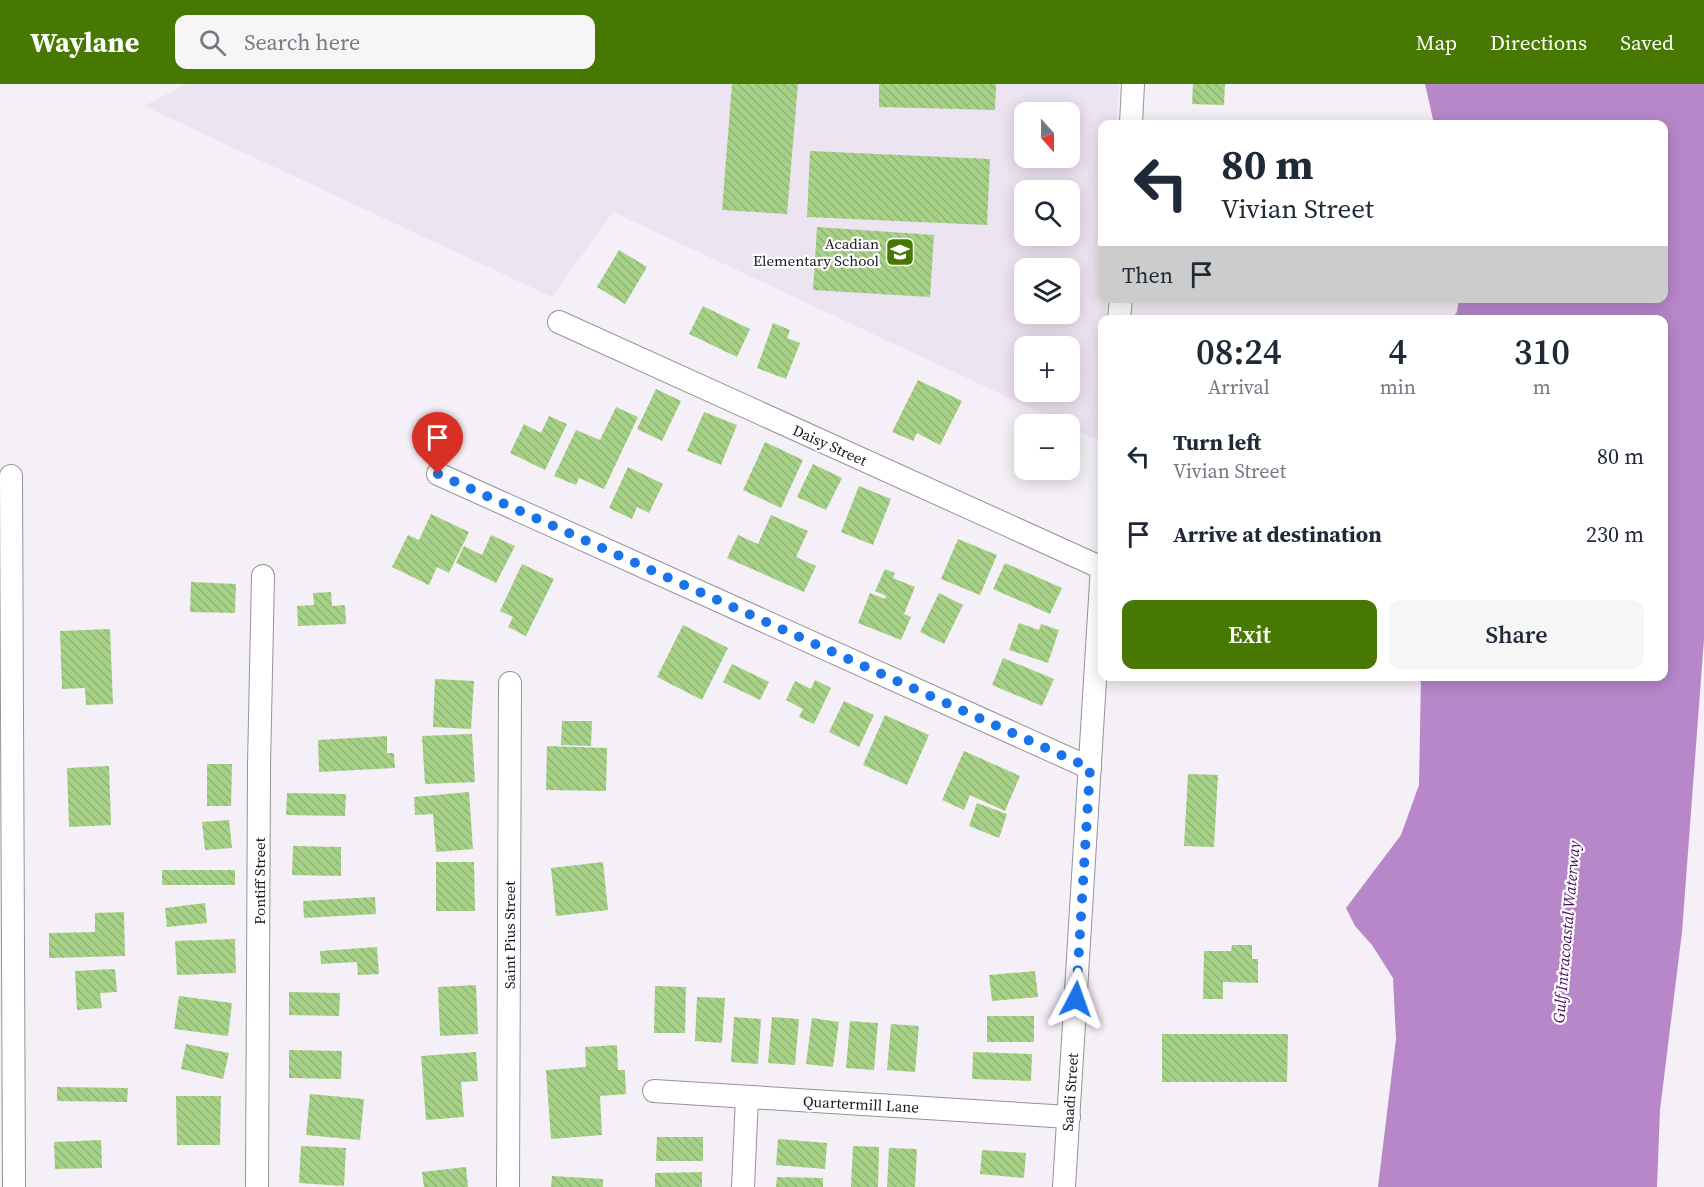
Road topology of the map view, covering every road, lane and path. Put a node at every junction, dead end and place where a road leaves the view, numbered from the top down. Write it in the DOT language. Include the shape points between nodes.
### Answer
graph roads {
  1 [pos="1134,84"];
  2 [pos="1131,120"];
  3 [pos="559,322"];
  4 [pos="438,474"];
  5 [pos="11,476"];
  6 [pos="1098,565"];
  7 [pos="263,576"];
  8 [pos="1098,634"];
  9 [pos="510,683"];
  10 [pos="1090,768"];
  11 [pos="654,1092"];
  12 [pos="747,1097"];
  13 [pos="1068,1117"];
  14 [pos="14,1187"];
  15 [pos="257,1187"];
  16 [pos="507,1187"];
  17 [pos="743,1187"];
  18 [pos="1064,1187"];
  1 -- 2 [label="street"];
  3 -- 6 [label="street, Daisy Street"];
  4 -- 10 [label="street"];
  5 -- 14 [label="street"];
  7 -- 15 [label="street, Pontiff Street"];
  8 -- 10 [label="street, Saadi Street"];
  9 -- 16 [label="street, Saint Pius Street"];
  10 -- 13 [label="street, Saadi Street"];
  11 -- 12 [label="street, Quartermill Lane"];
  12 -- 13 [label="street, Quartermill Lane"];
  12 -- 17 [label="street"];
  13 -- 18 [label="street, Saadi Street"];
}
